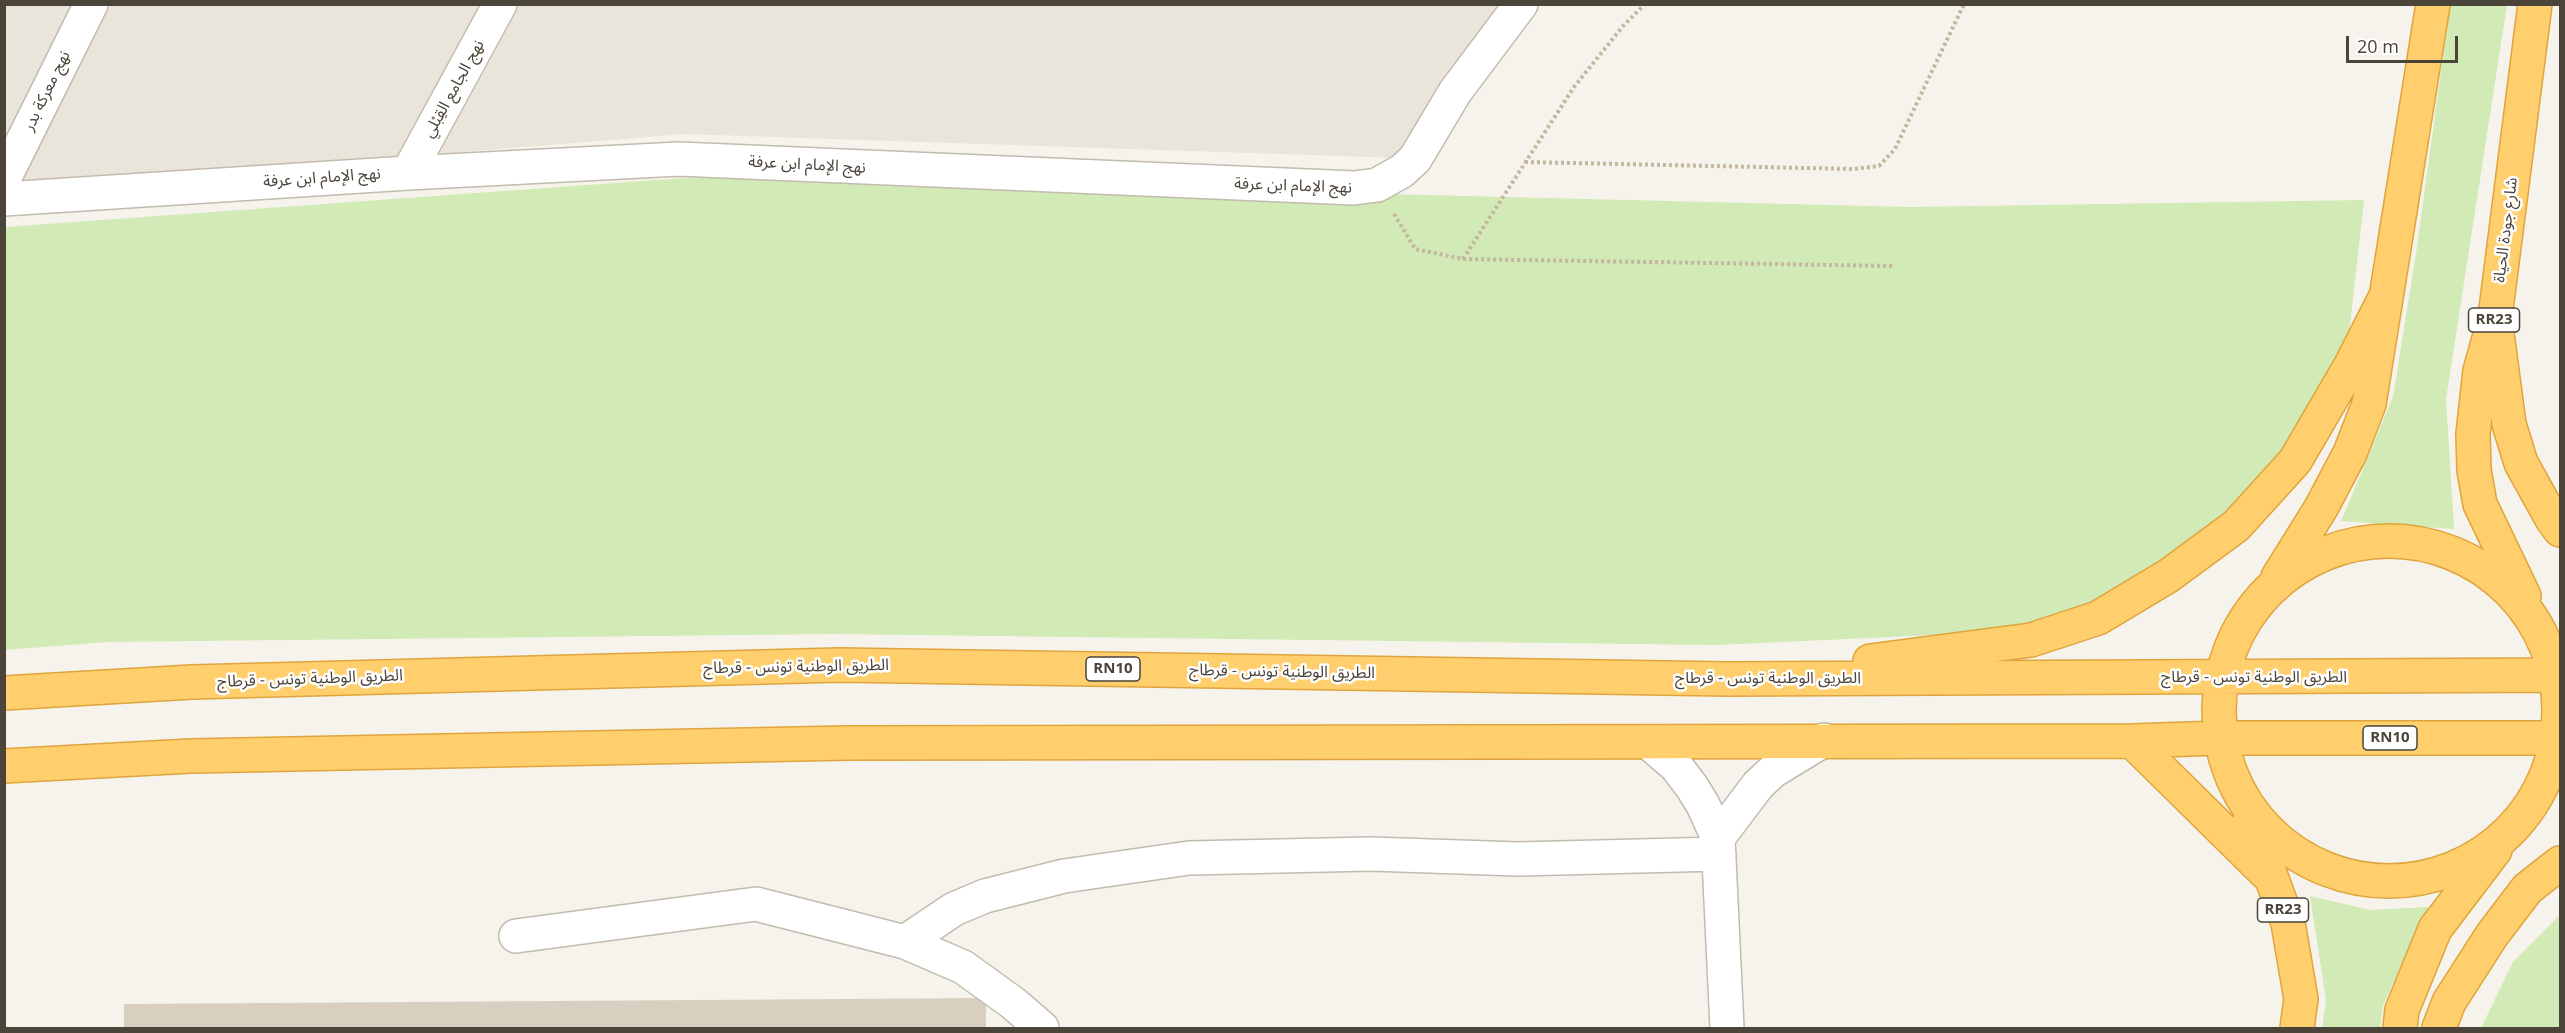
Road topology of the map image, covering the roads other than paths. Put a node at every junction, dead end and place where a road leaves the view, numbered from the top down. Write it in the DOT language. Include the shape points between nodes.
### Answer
graph roads {
  1 [pos="91,4"];
  2 [pos="500,4"];
  3 [pos="1521,4"];
  4 [pos="2433,4"];
  5 [pos="2535,4"];
  6 [pos="408,173"];
  7 [pos="4,179"];
  8 [pos="4,199"];
  9 [pos="2385,298"];
  10 [pos="2495,317"];
  11 [pos="2560,530"];
  12 [pos="2272,587"];
  13 [pos="2536,622"];
  14 [pos="2559,675"];
  15 [pos="2221,677"];
  16 [pos="1727,679"];
  17 [pos="4,693"];
  18 [pos="2220,738"];
  19 [pos="2559,738"];
  20 [pos="1824,740"];
  21 [pos="2132,741"];
  22 [pos="1648,742"];
  23 [pos="4,766"];
  24 [pos="2241,798"];
  25 [pos="2509,832"];
  26 [pos="1719,846"];
  27 [pos="2560,863"];
  28 [pos="2274,880"];
  29 [pos="516,936"];
  30 [pos="904,942"];
  31 [pos="1042,1029"];
  32 [pos="1726,1029"];
  33 [pos="2297,1029"];
  34 [pos="2400,1029"];
  35 [pos="2439,1029"];
  1 -- 7 [label="street, نهج معركة بدر"];
  2 -- 6 [label="street, نهج الجامع القِبْلي"];
  3 -- 6 [label="street, نهج الإمام ابن عرفة" via="1455,92 1415,159 1377,185 1317,188 678,159"];
  4 -- 9 [label="highway"];
  5 -- 10 [label="highway, شارع جودة الحياة / RR23"];
  6 -- 8 [label="street, نهج الإمام ابن عرفة"];
  9 -- 12 [label="highway" via="2369,404 2350,453"];
  9 -- 16 [label="highway" via="2295,461 2235,526 2168,576 2098,618 2031,640"];
  10 -- 11 [label="highway" via="2509,424 2521,463"];
  10 -- 13 [label="highway, شارع جودة الحياة / RR23" via="2480,370 2473,434 2474,470 2480,504"];
  12 -- 13 [label="highway" via="2307,561 2348,545 2391,540 2434,546 2474,562 2509,588"];
  12 -- 15 [label="highway" via="2240,628"];
  13 -- 14 [label="highway"];
  14 -- 15 [label="highway, الطريق الوطنية تونس - قرطاج / RN10"];
  14 -- 19 [label="highway"];
  15 -- 16 [label="highway, الطريق الوطنية تونس - قرطاج / RN10"];
  15 -- 18 [label="highway"];
  16 -- 17 [label="highway, الطريق الوطنية تونس - قرطاج / RN10" via="840,665 192,682"];
  18 -- 19 [label="highway, RN10"];
  18 -- 21 [label="highway, RN10"];
  18 -- 24 [label="highway"];
  19 -- 25 [label="highway" via="2541,789"];
  20 -- 21 [label="highway, RN10"];
  20 -- 22 [label="highway, RN10"];
  20 -- 26 [label="street" via="1758,784"];
  21 -- 28 [label="highway"];
  22 -- 23 [label="highway, RN10" via="836,743 191,756"];
  22 -- 26 [label="street" via="1676,766 1692,787"];
  24 -- 25 [label="highway" via="2274,838 2317,866 2367,880 2418,879 2438,873 2467,863"];
  24 -- 28 [label="highway, RR23"];
  25 -- 34 [label="highway" via="2435,929 2402,1010"];
  26 -- 30 [label="street" via="1518,860 1371,854 1189,858 1064,876 985,896 954,909"];
  26 -- 32 [label="street"];
  27 -- 35 [label="highway" via="2527,889 2492,935 2449,1002"];
  28 -- 33 [label="highway, RR23" via="2288,923 2301,999"];
  29 -- 30 [label="street" via="756,904"];
  30 -- 31 [label="street" via="963,967"];
}
